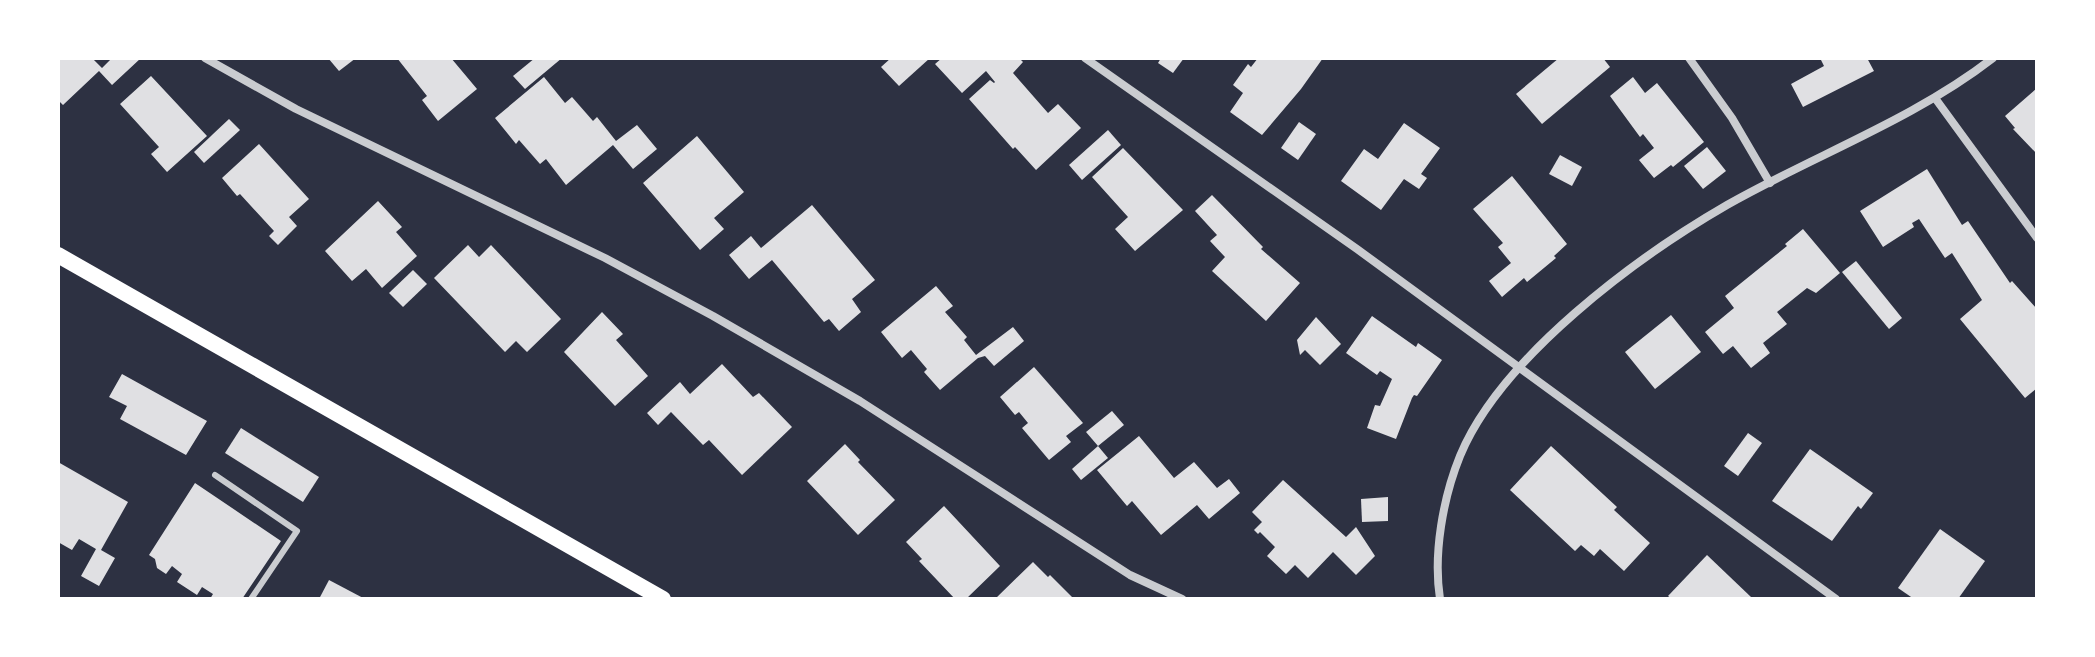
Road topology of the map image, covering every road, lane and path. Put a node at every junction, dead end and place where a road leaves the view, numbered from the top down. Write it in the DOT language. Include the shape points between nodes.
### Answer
graph roads {
  1 [pos="205,58"];
  2 [pos="1085,58"];
  3 [pos="1689,58"];
  4 [pos="1993,58"];
  5 [pos="1935,98"];
  6 [pos="1770,183"];
  7 [pos="2037,238"];
  8 [pos="58,255"];
  9 [pos="1521,367"];
  10 [pos="215,475"];
  11 [pos="251,599"];
  12 [pos="663,599"];
  13 [pos="1182,599"];
  14 [pos="1440,599"];
  15 [pos="1836,599"];
  1 -- 13 [label="street" via="296,109 713,316 860,401 1130,575"];
  2 -- 9 [label="street"];
  3 -- 6 [label="street"];
  4 -- 5 [label="street"];
  5 -- 6 [label="street"];
  5 -- 7 [label="street"];
  6 -- 9 [label="street" via="1641,262"];
  8 -- 12 [label="main road"];
  9 -- 14 [label="street" via="1460,455 1441,529"];
  9 -- 15 [label="street"];
  10 -- 11 [label="lane" via="297,531"];
}
